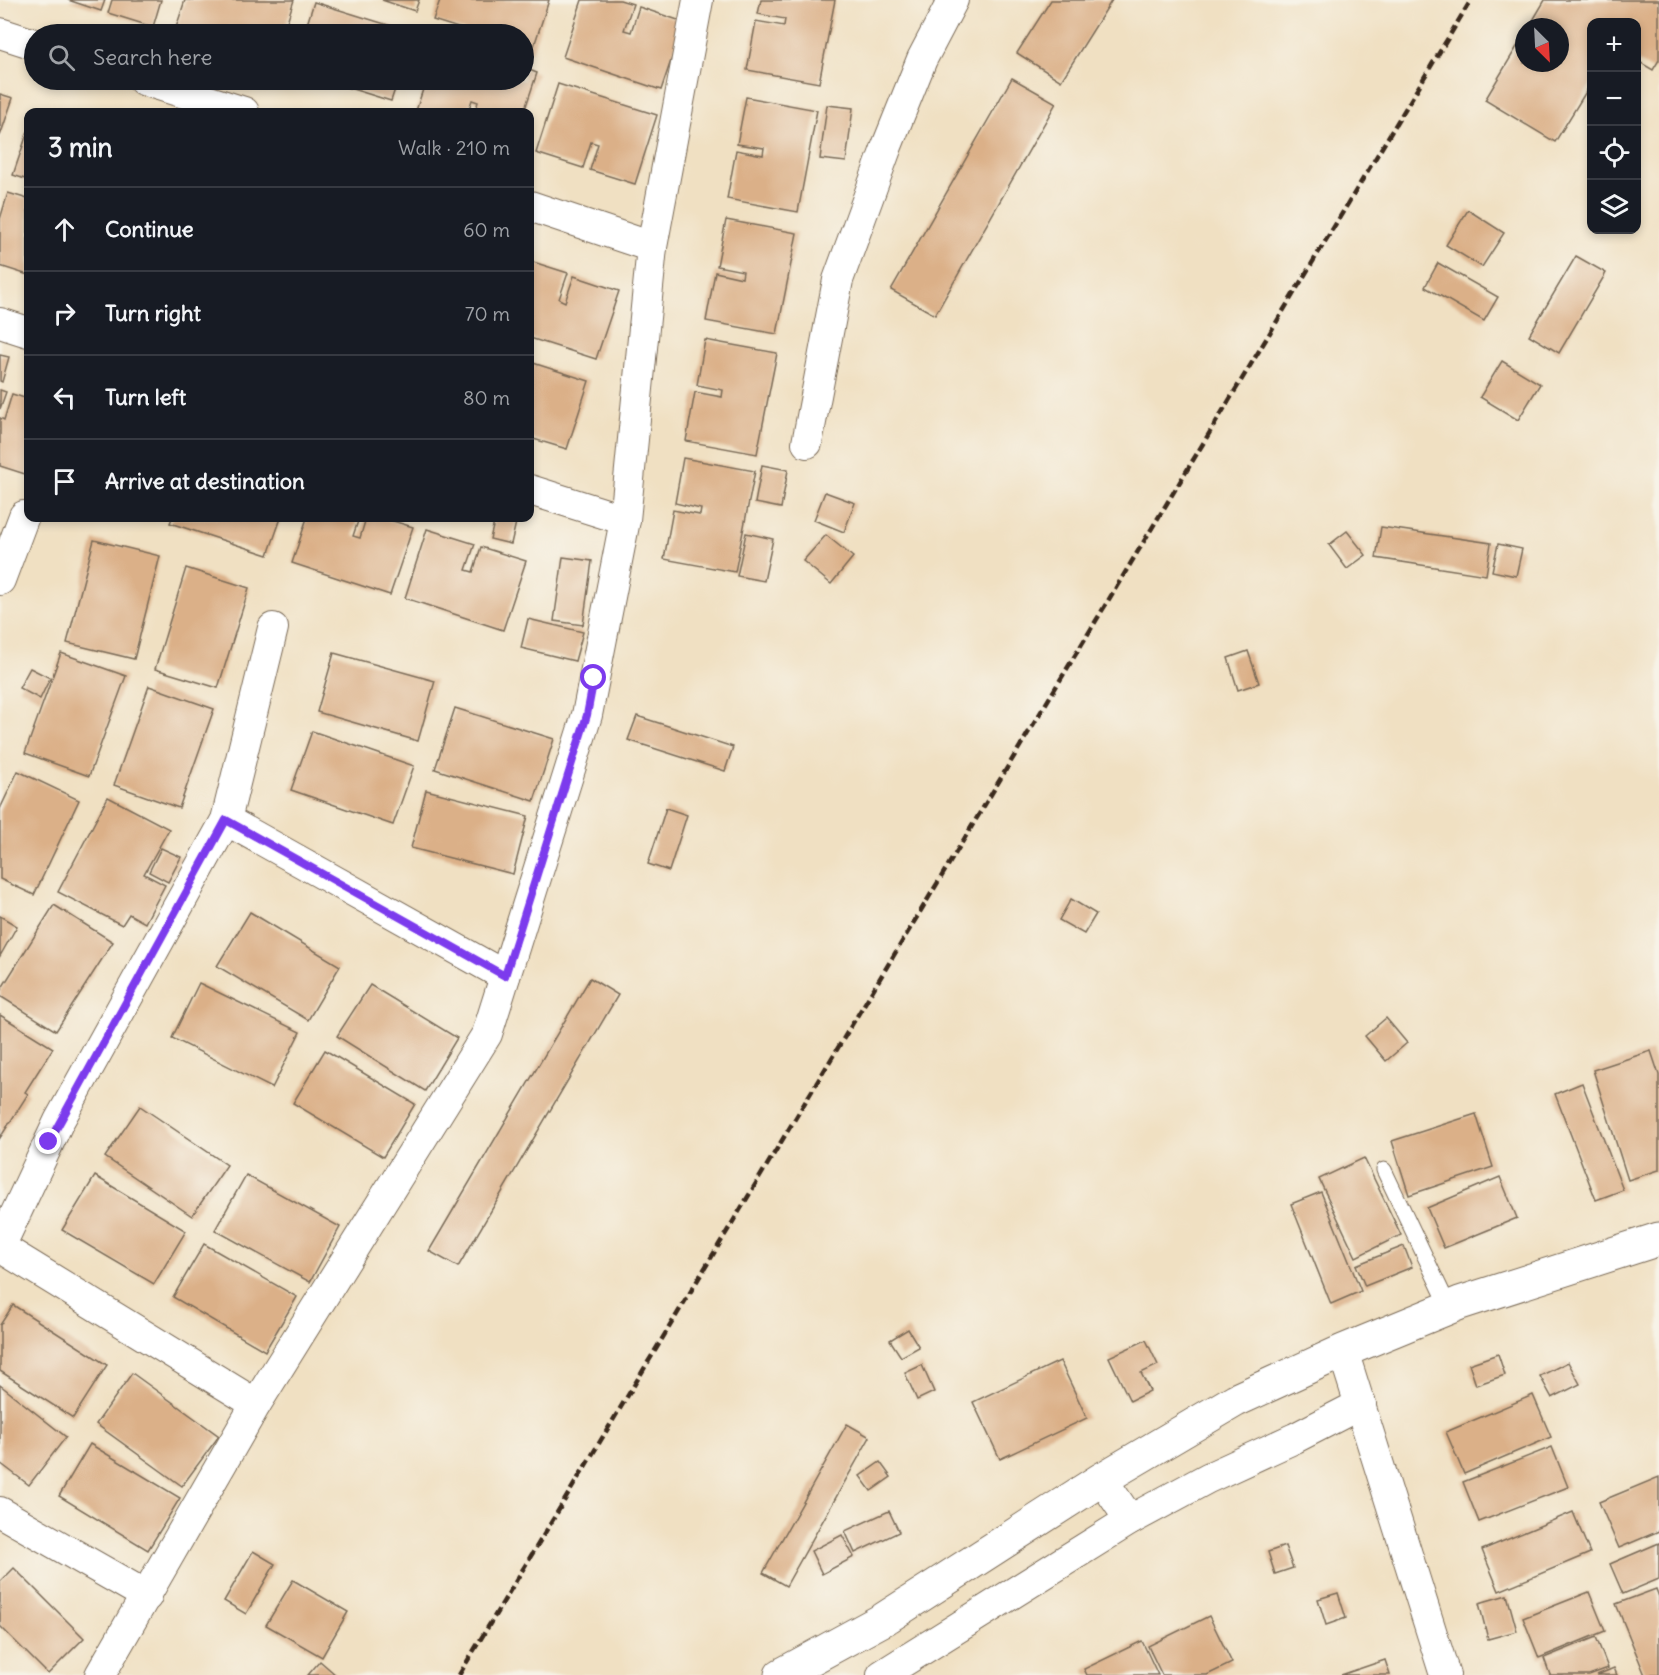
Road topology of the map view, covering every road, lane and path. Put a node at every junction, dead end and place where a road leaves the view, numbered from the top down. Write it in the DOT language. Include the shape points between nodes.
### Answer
graph roads {
  1 [pos="698,0"];
  2 [pos="953,0"];
  3 [pos="0,33"];
  4 [pos="24,41"];
  5 [pos="175,90"];
  6 [pos="231,108"];
  7 [pos="534,207"];
  8 [pos="652,247"];
  9 [pos="0,323"];
  10 [pos="24,331"];
  11 [pos="807,443"];
  12 [pos="534,491"];
  13 [pos="24,516"];
  14 [pos="625,520"];
  15 [pos="0,580"];
  16 [pos="273,628"];
  17 [pos="226,820"];
  18 [pos="505,976"];
  19 [pos="1384,1170"];
  20 [pos="1659,1239"];
  21 [pos="0,1247"];
  22 [pos="1449,1307"];
  23 [pos="1342,1351"];
  24 [pos="256,1404"];
  25 [pos="1361,1404"];
  26 [pos="1102,1479"];
  27 [pos="0,1512"];
  28 [pos="1130,1520"];
  29 [pos="147,1596"];
  30 [pos="100,1675"];
  31 [pos="781,1675"];
  32 [pos="882,1675"];
  33 [pos="1445,1675"];
  1 -- 8 [label="street"];
  2 -- 11 [label="street" via="922,59 838,280"];
  3 -- 4 [label="street"];
  5 -- 6 [label="street"];
  7 -- 8 [label="street"];
  8 -- 14 [label="street"];
  9 -- 10 [label="street"];
  12 -- 14 [label="street"];
  13 -- 15 [label="street"];
  14 -- 18 [label="street" via="587,715"];
  16 -- 17 [label="street"];
  17 -- 18 [label="street"];
  17 -- 21 [label="street" via="59,1120"];
  18 -- 24 [label="street" via="487,1034"];
  19 -- 22 [label="lane"];
  20 -- 22 [label="main road"];
  21 -- 24 [label="street"];
  22 -- 23 [label="main road"];
  23 -- 25 [label="street"];
  23 -- 26 [label="main road" via="1236,1400"];
  24 -- 29 [label="street"];
  25 -- 28 [label="street"];
  25 -- 33 [label="street"];
  26 -- 28 [label="street"];
  26 -- 31 [label="main road" via="884,1619"];
  27 -- 29 [label="street"];
  28 -- 32 [label="street"];
  29 -- 30 [label="street"];
}
